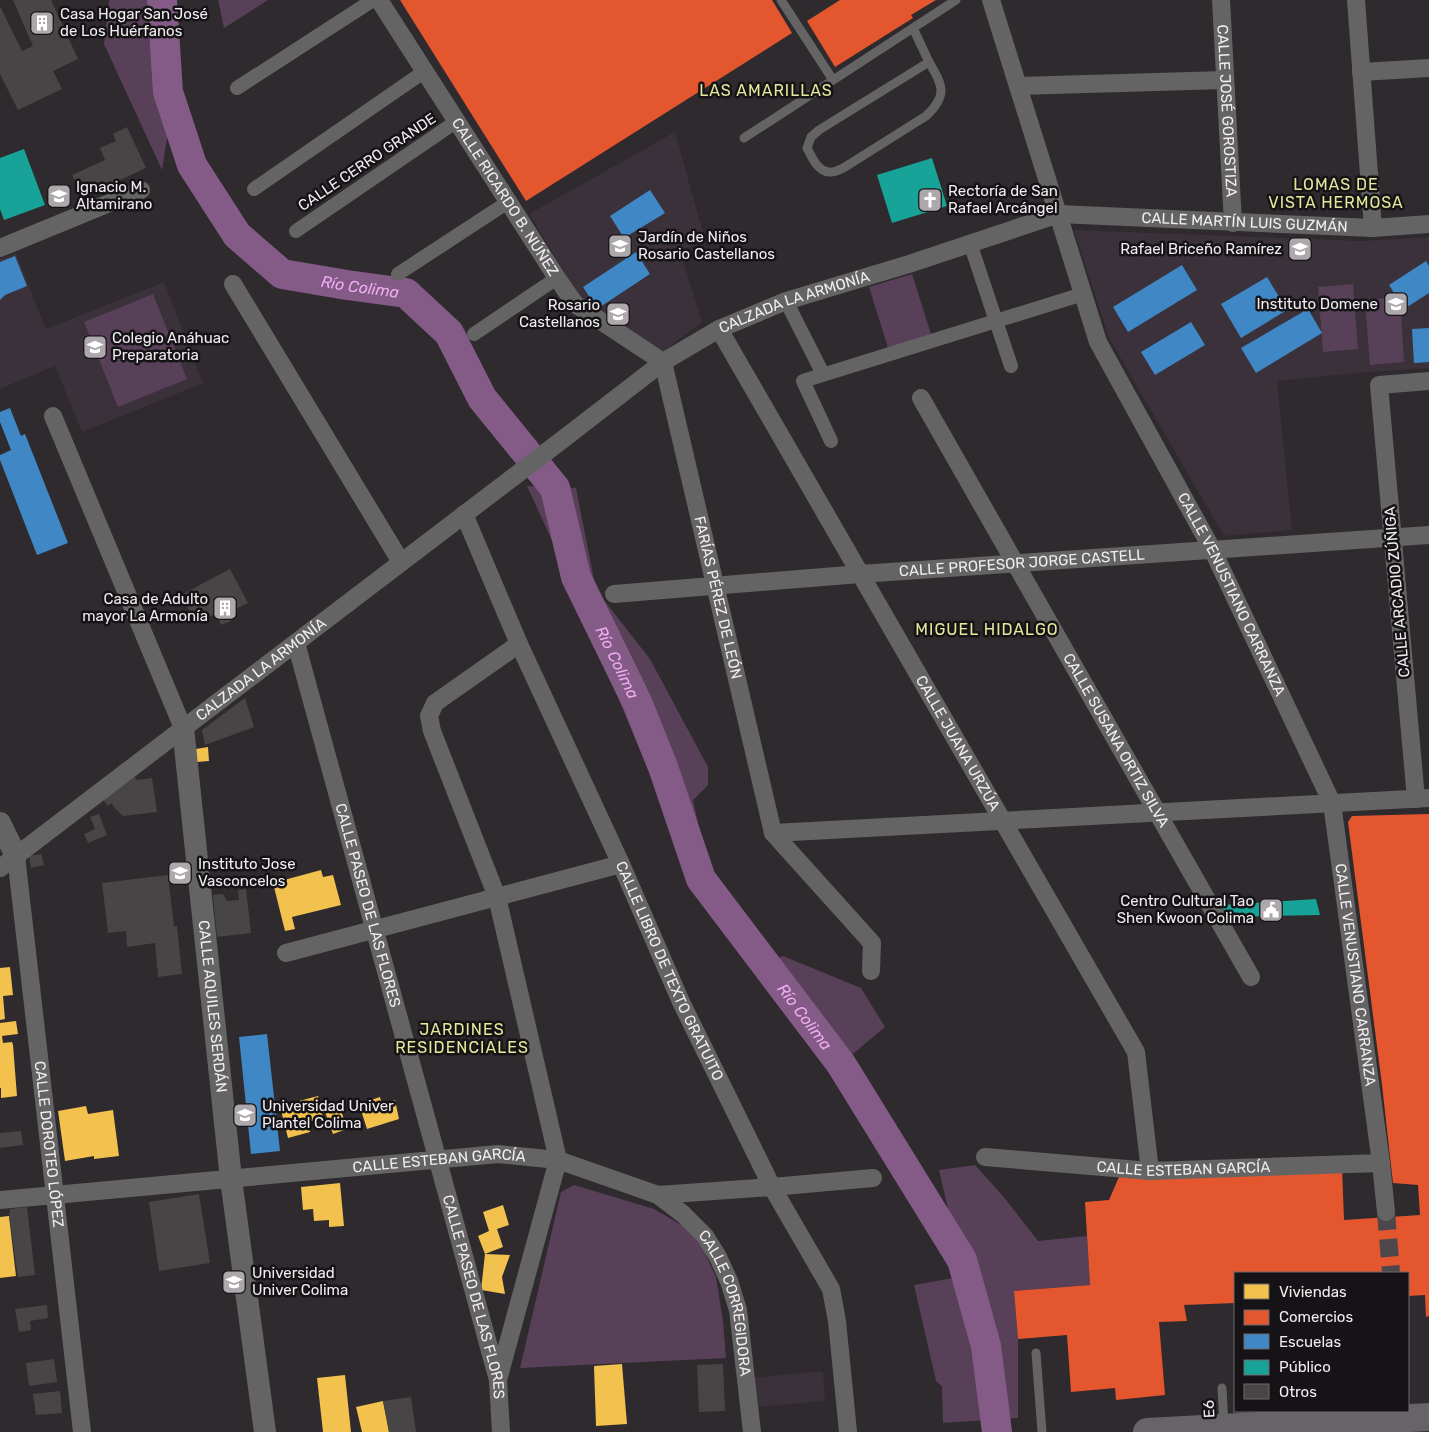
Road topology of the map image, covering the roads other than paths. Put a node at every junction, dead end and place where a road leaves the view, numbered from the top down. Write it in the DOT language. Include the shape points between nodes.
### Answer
graph roads {
  1 [pos="373,0"];
  2 [pos="379,0"];
  3 [pos="781,0"];
  4 [pos="956,0"];
  5 [pos="991,0"];
  6 [pos="1221,0"];
  7 [pos="1356,0"];
  8 [pos="913,28"];
  9 [pos="929,62"];
  10 [pos="1429,68"];
  11 [pos="425,71"];
  12 [pos="1361,72"];
  13 [pos="833,80"];
  14 [pos="1225,80"];
  15 [pos="1018,86"];
  16 [pos="237,88"];
  17 [pos="457,120"];
  18 [pos="744,138"];
  19 [pos="254,189"];
  20 [pos="141,190"];
  21 [pos="508,202"];
  22 [pos="1059,214"];
  23 [pos="1233,223"];
  24 [pos="1429,224"];
  25 [pos="1373,228"];
  26 [pos="296,231"];
  27 [pos="970,243"];
  28 [pos="0,248"];
  29 [pos="398,274"];
  30 [pos="557,278"];
  31 [pos="233,284"];
  32 [pos="1083,294"];
  33 [pos="786,301"];
  34 [pos="996,321"];
  35 [pos="719,329"];
  36 [pos="474,334"];
  37 [pos="663,362"];
  38 [pos="1011,366"];
  39 [pos="823,374"];
  40 [pos="1429,381"];
  41 [pos="921,398"];
  42 [pos="53,416"];
  43 [pos="831,441"];
  44 [pos="464,514"];
  45 [pos="1429,535"];
  46 [pos="1392,538"];
  47 [pos="1212,551"];
  48 [pos="400,562"];
  49 [pos="1016,564"];
  50 [pos="860,574"];
  51 [pos="715,586"];
  52 [pos="614,594"];
  53 [pos="296,643"];
  54 [pos="519,644"];
  55 [pos="183,728"];
  56 [pos="1422,799"];
  57 [pos="1332,803"];
  58 [pos="1157,813"];
  59 [pos="1001,821"];
  60 [pos="0,823"];
  61 [pos="773,833"];
  62 [pos="8,862"];
  63 [pos="621,864"];
  64 [pos="497,897"];
  65 [pos="374,930"];
  66 [pos="286,953"];
  67 [pos="871,971"];
  68 [pos="1251,977"];
  69 [pos="985,1157"];
  70 [pos="438,1160"];
  71 [pos="558,1160"];
  72 [pos="1381,1163"];
  73 [pos="1150,1171"];
  74 [pos="873,1178"];
  75 [pos="230,1179"];
  76 [pos="772,1187"];
  77 [pos="55,1195"];
  78 [pos="658,1195"];
  79 [pos="0,1200"];
  80 [pos="1386,1212"];
  81 [pos="1036,1353"];
  82 [pos="498,1380"];
  83 [pos="1222,1388"];
  84 [pos="1410,1420"];
  85 [pos="1224,1428"];
  86 [pos="82,1432"];
  87 [pos="265,1432"];
  88 [pos="501,1432"];
  89 [pos="752,1432"];
  90 [pos="848,1432"];
  91 [pos="1042,1432"];
  92 [pos="1147,1432"];
  1 -- 16 [label="street"];
  2 -- 11 [label="street, CALLE RICARDO B. NÚÑEZ"];
  3 -- 13 [label="lane"];
  4 -- 8 [label="lane"];
  5 -- 15 [label="street, CALLE VENUSTIANO CARRANZA"];
  6 -- 14 [label="street, CALLE JOSÉ GOROSTIZA"];
  7 -- 12 [label="street"];
  8 -- 9 [label="lane"];
  8 -- 13 [label="lane"];
  9 -- 9 [label="lane" via="942,92 936,106 926,116 845,167 830,173 815,163 807,148 811,137"];
  10 -- 12 [label="street"];
  11 -- 17 [label="street, CALLE RICARDO B. NÚÑEZ"];
  11 -- 19 [label="street"];
  12 -- 25 [label="street"];
  13 -- 18 [label="lane"];
  14 -- 15 [label="street"];
  14 -- 23 [label="street, CALLE JOSÉ GOROSTIZA"];
  15 -- 22 [label="street, CALLE VENUSTIANO CARRANZA"];
  17 -- 21 [label="street, CALLE RICARDO B. NÚÑEZ"];
  17 -- 26 [label="street, CALLE CERRO GRANDE"];
  20 -- 28 [label="street"];
  21 -- 29 [label="street"];
  21 -- 30 [label="street, CALLE RICARDO B. NÚÑEZ"];
  22 -- 23 [label="street, CALLE MARTÍN LUIS GUZMÁN"];
  22 -- 27 [label="street, CALZADA LA ARMONÍA"];
  22 -- 32 [label="street, CALLE VENUSTIANO CARRANZA"];
  23 -- 25 [label="street, CALLE MARTÍN LUIS GUZMÁN"];
  24 -- 25 [label="street, CALLE MARTÍN LUIS GUZMÁN"];
  27 -- 33 [label="street, CALZADA LA ARMONÍA"];
  27 -- 34 [label="street"];
  30 -- 36 [label="street"];
  30 -- 37 [label="street, CALLE RICARDO B. NÚÑEZ" via="575,304"];
  31 -- 48 [label="street"];
  32 -- 34 [label="street"];
  32 -- 47 [label="street, CALLE VENUSTIANO CARRANZA" via="1098,342"];
  33 -- 35 [label="street, CALZADA LA ARMONÍA"];
  33 -- 39 [label="street"];
  34 -- 38 [label="street"];
  34 -- 39 [label="street"];
  35 -- 37 [label="street, CALZADA LA ARMONÍA"];
  35 -- 50 [label="street, CALLE JUANA URZÚA"];
  37 -- 44 [label="street, CALZADA LA ARMONÍA"];
  37 -- 51 [label="street, FARÍAS PÉREZ DE LEÓN"];
  39 -- 43 [label="street" via="803,381"];
  40 -- 46 [label="street, CALLE ARCADIO ZÚÑIGA" via="1380,384"];
  41 -- 49 [label="street, CALLE SUSANA ORTIZ SILVA"];
  42 -- 55 [label="street"];
  44 -- 48 [label="street, CALZADA LA ARMONÍA"];
  44 -- 54 [label="street, CALLE LIBRO DE TEXTO GRATUITO"];
  45 -- 46 [label="street, CALLE PROFESOR JORGE CASTELL"];
  46 -- 47 [label="street, CALLE PROFESOR JORGE CASTELL"];
  46 -- 56 [label="street, CALLE ARCADIO ZÚÑIGA"];
  47 -- 49 [label="street, CALLE PROFESOR JORGE CASTELL"];
  47 -- 57 [label="street, CALLE VENUSTIANO CARRANZA"];
  48 -- 53 [label="street, CALZADA LA ARMONÍA"];
  49 -- 50 [label="street, CALLE PROFESOR JORGE CASTELL"];
  49 -- 58 [label="street, CALLE SUSANA ORTIZ SILVA"];
  50 -- 51 [label="street, CALLE PROFESOR JORGE CASTELL"];
  50 -- 59 [label="street, CALLE JUANA URZÚA"];
  51 -- 52 [label="street, CALLE PROFESOR JORGE CASTELL"];
  51 -- 61 [label="street, FARÍAS PÉREZ DE LEÓN"];
  53 -- 55 [label="street, CALZADA LA ARMONÍA"];
  53 -- 65 [label="street, CALLE PASEO DE LAS FLORES"];
  54 -- 63 [label="street, CALLE LIBRO DE TEXTO GRATUITO"];
  54 -- 64 [label="street" via="435,703 430,716 432,731"];
  55 -- 62 [label="street, CALZADA LA ARMONÍA"];
  55 -- 75 [label="street, CALLE AQUILES SERDÁN"];
  56 -- 57 [label="street"];
  57 -- 58 [label="street"];
  57 -- 72 [label="street, CALLE VENUSTIANO CARRANZA"];
  58 -- 59 [label="street"];
  58 -- 68 [label="street, CALLE SUSANA ORTIZ SILVA"];
  59 -- 61 [label="street"];
  59 -- 73 [label="street, CALLE JUANA URZÚA" via="1136,1052"];
  60 -- 62 [label="street"];
  61 -- 67 [label="street" via="872,943"];
  62 -- 77 [label="street, CALLE DOROTEO LÓPEZ"];
  63 -- 64 [label="street"];
  63 -- 76 [label="street, CALLE LIBRO DE TEXTO GRATUITO" via="681,1002"];
  64 -- 65 [label="street"];
  64 -- 71 [label="street"];
  65 -- 66 [label="street"];
  65 -- 70 [label="street, CALLE PASEO DE LAS FLORES"];
  69 -- 73 [label="street, CALLE ESTEBAN GARCÍA"];
  70 -- 71 [label="street, CALLE ESTEBAN GARCÍA" via="498,1154"];
  70 -- 75 [label="street, CALLE ESTEBAN GARCÍA"];
  70 -- 82 [label="street, CALLE PASEO DE LAS FLORES"];
  71 -- 78 [label="street, CALLE ESTEBAN GARCÍA"];
  71 -- 82 [label="street"];
  72 -- 73 [label="street, CALLE ESTEBAN GARCÍA"];
  72 -- 80 [label="street, CALLE VENUSTIANO CARRANZA"];
  74 -- 76 [label="street, CALLE ESTEBAN GARCÍA"];
  75 -- 77 [label="street, CALLE ESTEBAN GARCÍA"];
  75 -- 87 [label="street, CALLE AQUILES SERDÁN"];
  76 -- 78 [label="street, CALLE ESTEBAN GARCÍA"];
  76 -- 90 [label="street, CALLE LIBRO DE TEXTO GRATUITO" via="831,1289"];
  77 -- 79 [label="street, CALLE ESTEBAN GARCÍA"];
  77 -- 86 [label="street, CALLE DOROTEO LÓPEZ"];
  78 -- 89 [label="street, CALLE CORREGIDORA" via="705,1236 729,1281 738,1310"];
  81 -- 91 [label="lane"];
  82 -- 88 [label="street, CALLE PASEO DE LAS FLORES"];
  83 -- 85 [label="lane, E6"];
  84 -- 85 [label="main road" via="1263,1422"];
  85 -- 92 [label="main road"];
}
